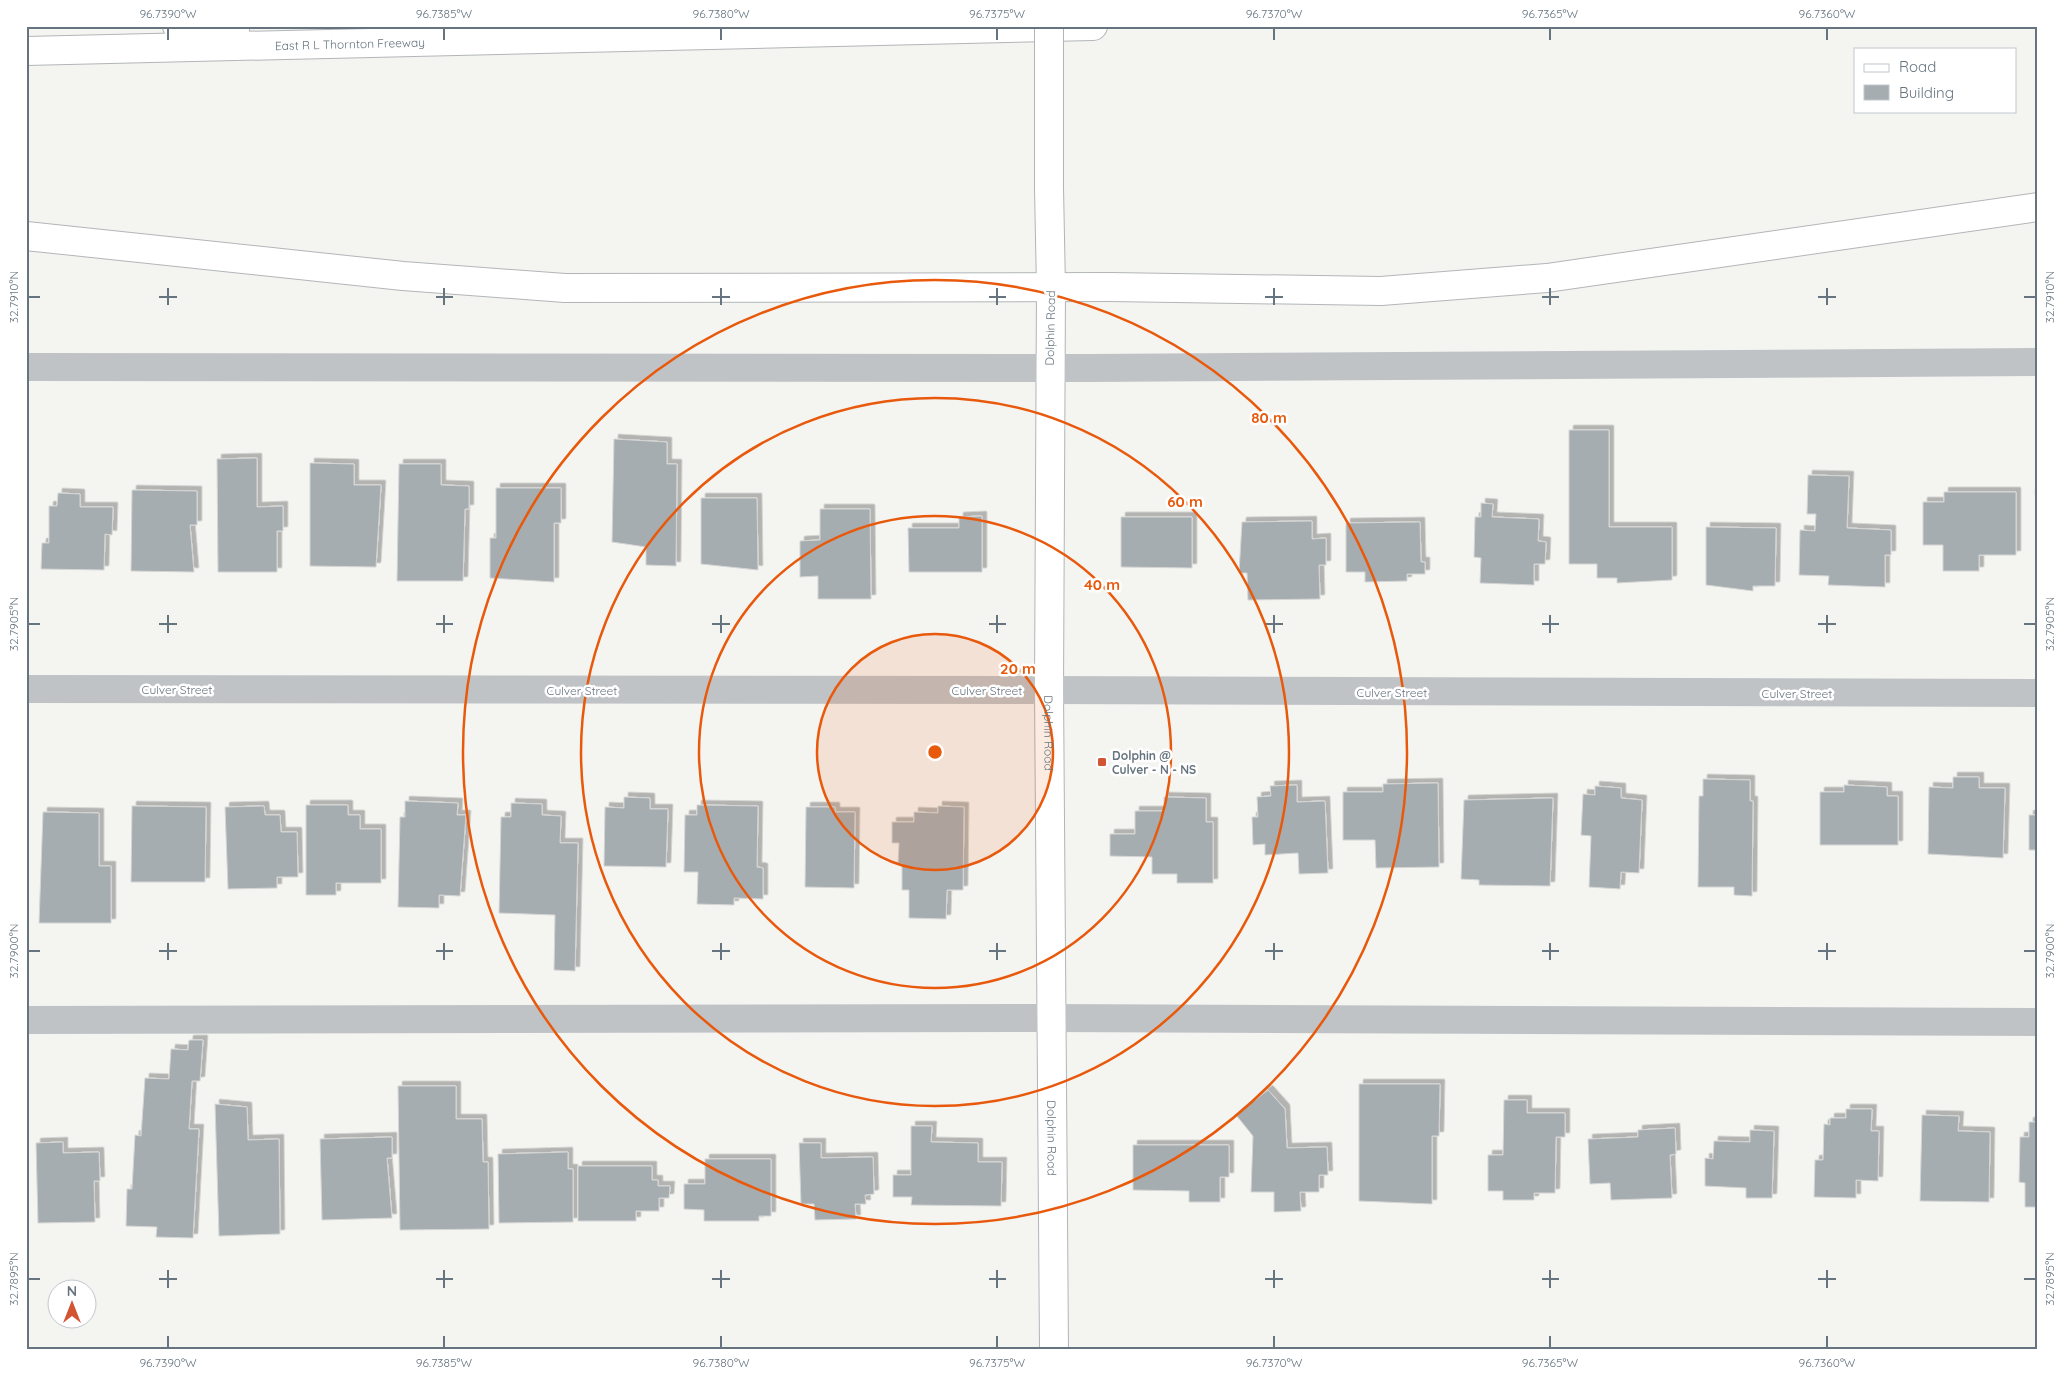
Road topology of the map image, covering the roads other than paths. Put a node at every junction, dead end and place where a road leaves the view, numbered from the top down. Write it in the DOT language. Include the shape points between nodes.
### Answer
graph roads {
  1 [pos="177,26"];
  2 [pos="1049,26"];
  3 [pos="1093,26"];
  4 [pos="431,41"];
  5 [pos="26,51"];
  6 [pos="2038,207"];
  7 [pos="26,236"];
  8 [pos="1051,288"];
  9 [pos="2038,362"];
  10 [pos="26,367"];
  11 [pos="1050,368"];
  12 [pos="26,689"];
  13 [pos="1049,690"];
  14 [pos="2038,693"];
  15 [pos="1051,1018"];
  16 [pos="26,1020"];
  17 [pos="2038,1022"];
  18 [pos="1054,1350"];
  1 -- 4 [label="main road"];
  2 -- 8 [label="main road, Dolphin Road, bridge"];
  3 -- 4 [label="main road, East R L Thornton Freeway"];
  4 -- 5 [label="main road, East R L Thornton Freeway"];
  6 -- 8 [label="main road" via="1556,276 1459,285 1381,291"];
  7 -- 8 [label="main road" via="403,276 565,288"];
  8 -- 11 [label="main road, Dolphin Road"];
  9 -- 11 [label="street"];
  10 -- 11 [label="street"];
  11 -- 13 [label="main road, Dolphin Road"];
  12 -- 13 [label="street, Culver Street"];
  13 -- 14 [label="street, Culver Street"];
  13 -- 15 [label="main road, Dolphin Road"];
  15 -- 16 [label="street"];
  15 -- 17 [label="street"];
  15 -- 18 [label="main road, Dolphin Road"];
}
